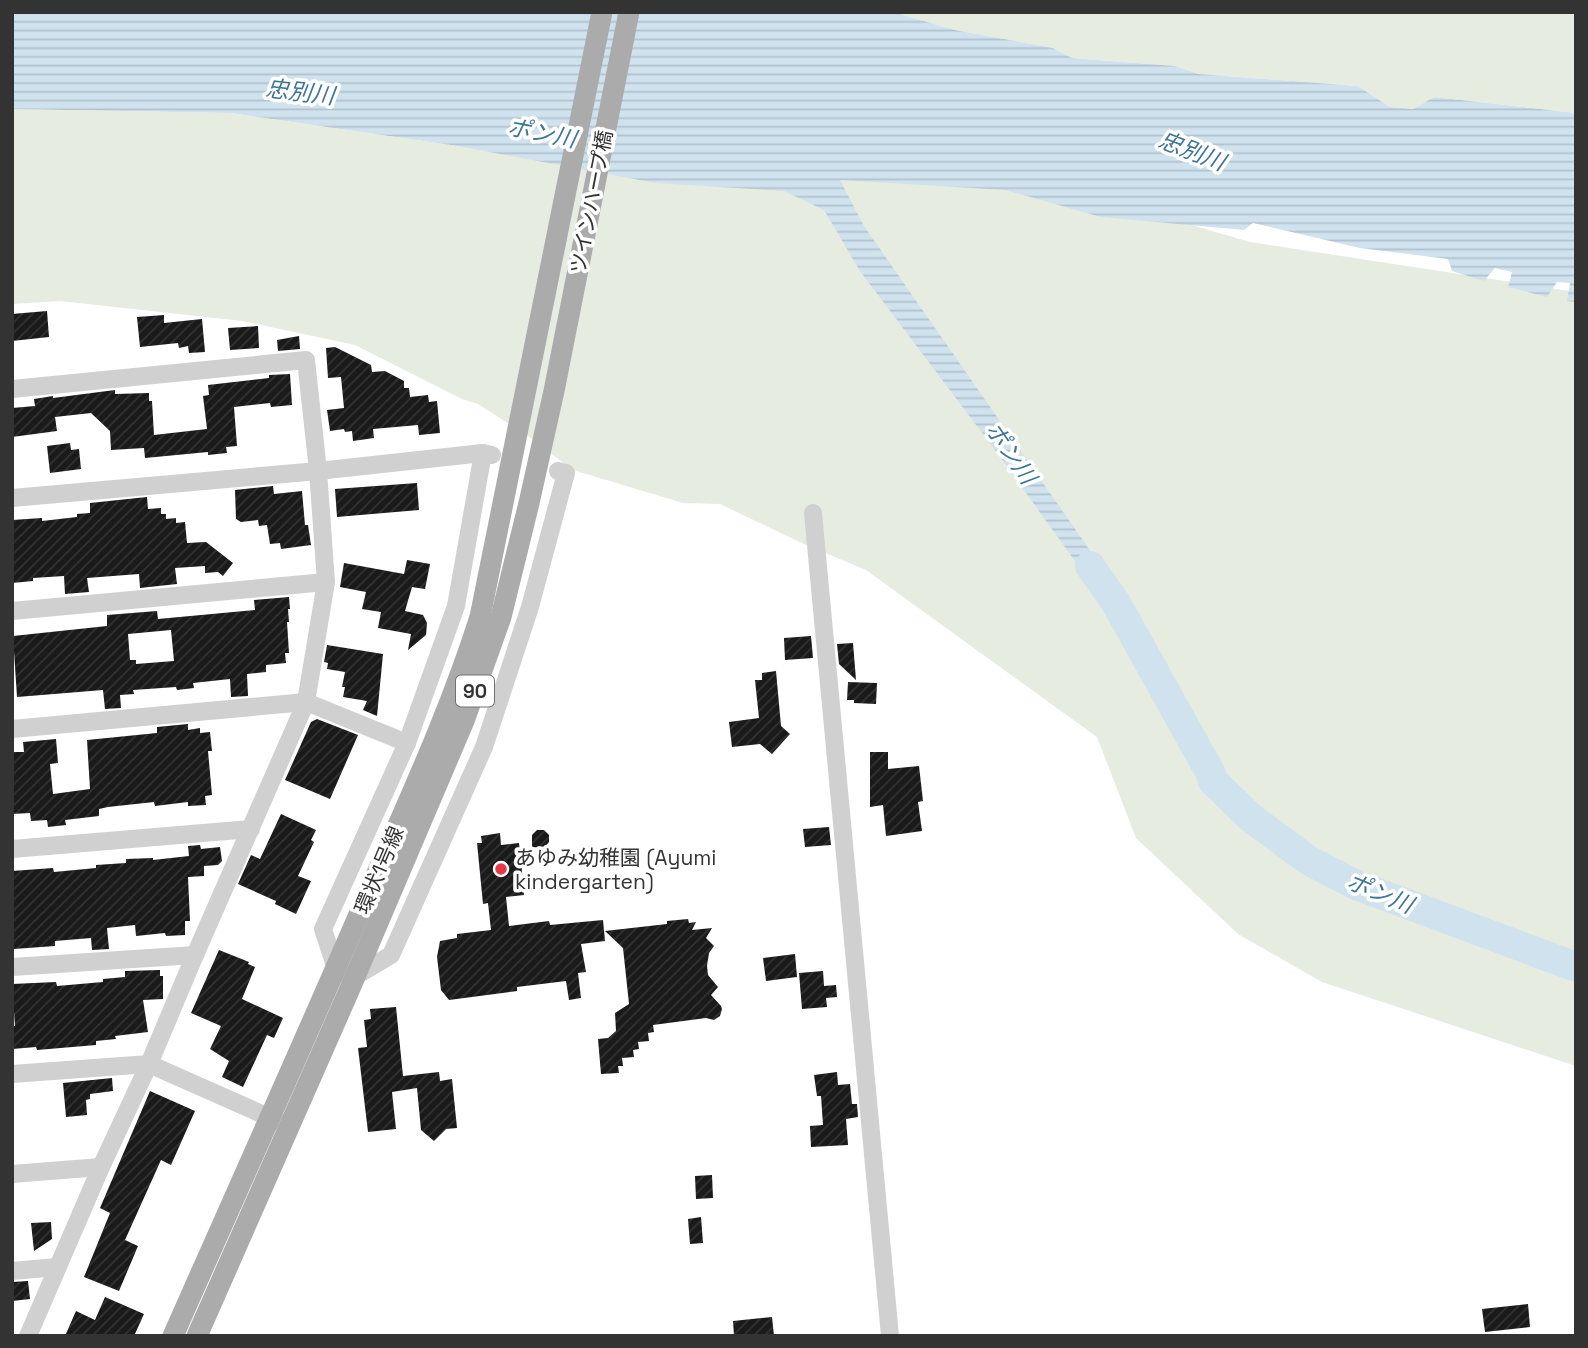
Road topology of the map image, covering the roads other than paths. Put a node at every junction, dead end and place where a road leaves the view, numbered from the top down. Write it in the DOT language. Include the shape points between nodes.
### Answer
graph roads {
  1 [pos="602,12"];
  2 [pos="629,12"];
  3 [pos="528,385"];
  4 [pos="12,388"];
  5 [pos="554,391"];
  6 [pos="318,471"];
  7 [pos="558,471"];
  8 [pos="12,498"];
  9 [pos="813,513"];
  10 [pos="326,582"];
  11 [pos="12,611"];
  12 [pos="306,702"];
  13 [pos="12,729"];
  14 [pos="407,743"];
  15 [pos="251,829"];
  16 [pos="12,849"];
  17 [pos="195,954"];
  18 [pos="12,967"];
  19 [pos="344,973"];
  20 [pos="149,1064"];
  21 [pos="12,1074"];
  22 [pos="279,1122"];
  23 [pos="101,1167"];
  24 [pos="12,1174"];
  25 [pos="57,1267"];
  26 [pos="12,1271"];
  27 [pos="28,1336"];
  28 [pos="173,1336"];
  29 [pos="197,1336"];
  30 [pos="890,1336"];
  1 -- 3 [label="main road, ツインハープ橋 / 90"];
  2 -- 5 [label="main road, ツインハープ橋 / 90"];
  3 -- 19 [label="main road, 環状1号線 / 90" via="480,617"];
  4 -- 6 [label="street" via="306,360"];
  5 -- 19 [label="main road, 環状1号線 / 90" via="530,503 490,649 464,721"];
  6 -- 8 [label="street"];
  6 -- 10 [label="street"];
  6 -- 14 [label="street" via="488,454 456,606"];
  7 -- 19 [label="street" via="566,473 530,607 484,747 391,955"];
  9 -- 30 [label="street"];
  10 -- 11 [label="street"];
  10 -- 12 [label="street"];
  12 -- 13 [label="street"];
  12 -- 14 [label="street"];
  12 -- 15 [label="street"];
  14 -- 19 [label="street" via="323,929"];
  15 -- 16 [label="street"];
  15 -- 17 [label="street"];
  17 -- 18 [label="street"];
  17 -- 20 [label="street"];
  19 -- 22 [label="main road, 環状1号線 / 90"];
  20 -- 21 [label="street"];
  20 -- 22 [label="street"];
  20 -- 23 [label="street"];
  22 -- 28 [label="main road, 環状1号線 / 90"];
  22 -- 29 [label="main road, 環状1号線 / 90"];
  23 -- 24 [label="street"];
  23 -- 25 [label="street"];
  25 -- 26 [label="street"];
  25 -- 27 [label="street"];
}
